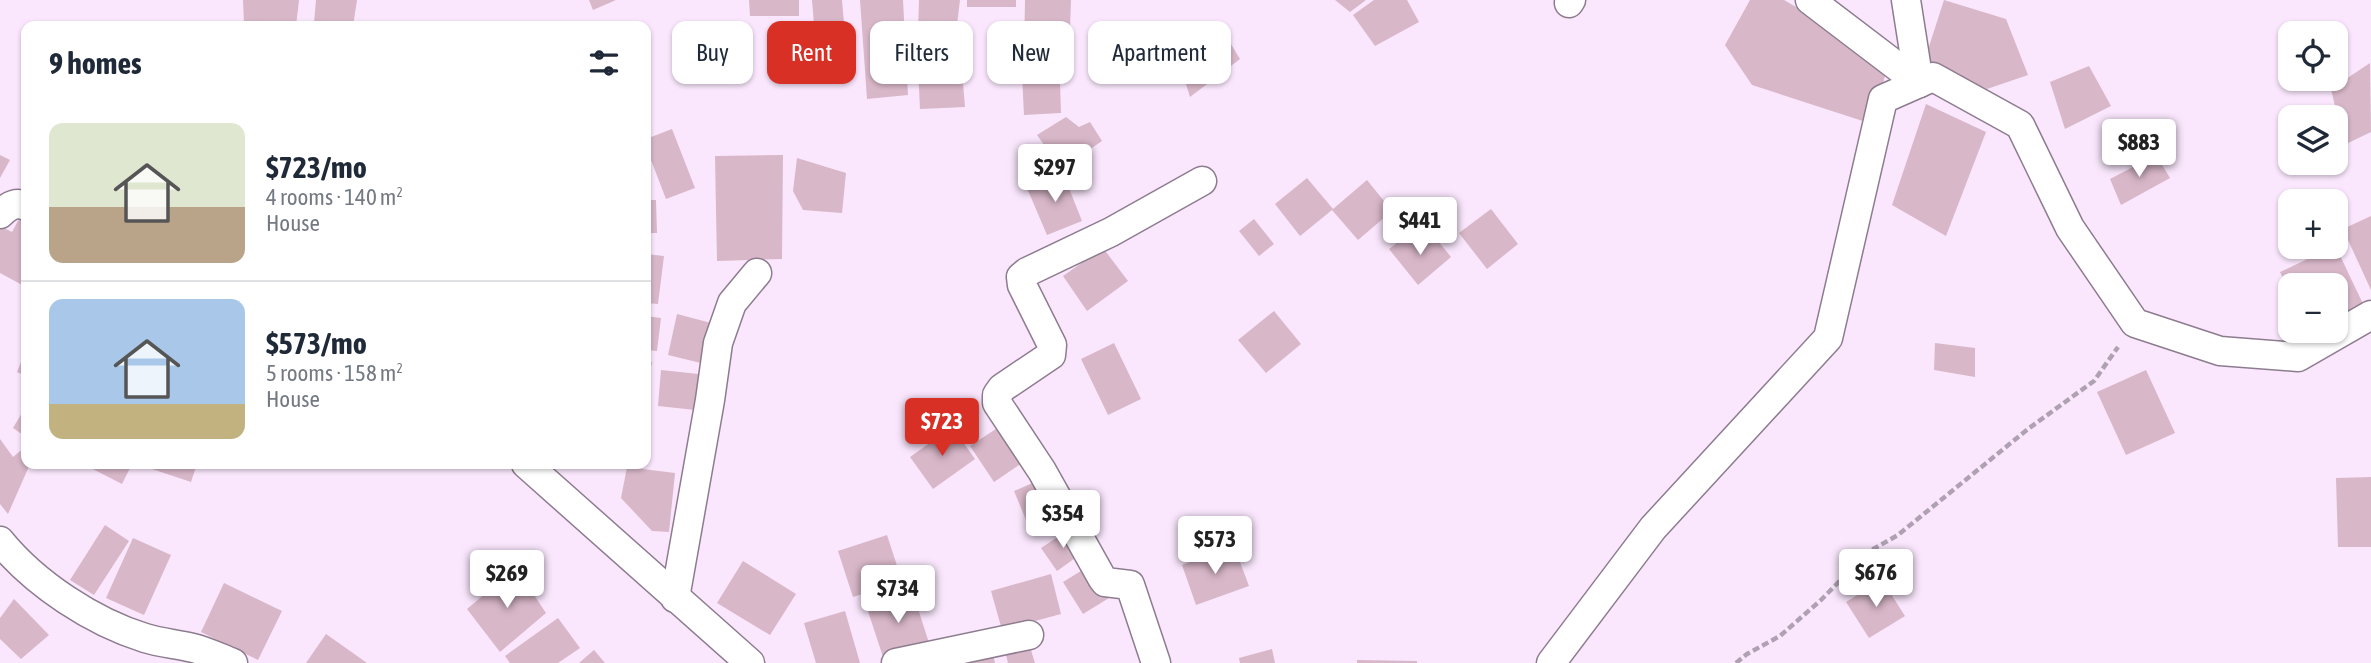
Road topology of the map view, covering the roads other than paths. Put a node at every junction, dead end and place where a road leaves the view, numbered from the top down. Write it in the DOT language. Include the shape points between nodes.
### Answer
graph roads {
  1 [pos="1810,0"];
  2 [pos="1906,0"];
  3 [pos="1919,83"];
  4 [pos="1202,181"];
  5 [pos="21,203"];
  6 [pos="0,214"];
  7 [pos="757,273"];
  8 [pos="2371,315"];
  9 [pos="532,469"];
  10 [pos="0,541"];
  11 [pos="676,598"];
  12 [pos="1029,635"];
  13 [pos="233,663"];
  14 [pos="750,663"];
  15 [pos="896,663"];
  16 [pos="1156,663"];
  17 [pos="1551,663"];
  1 -- 3 [label="street"];
  2 -- 3 [label="street"];
  3 -- 8 [label="street" via="1933,77 2020,125 2070,228 2135,323 2220,351 2298,357"];
  3 -- 17 [label="street" via="1883,99 1828,338 1653,528"];
  4 -- 16 [label="street" via="1021,277 1052,345 1051,355 997,395 1102,578 1130,585"];
  5 -- 6 [label="street"];
  7 -- 11 [label="street" via="732,303 718,342"];
  9 -- 11 [label="street"];
  10 -- 13 [label="street" via="55,591 100,620"];
  11 -- 14 [label="street"];
  12 -- 15 [label="street"];
}
